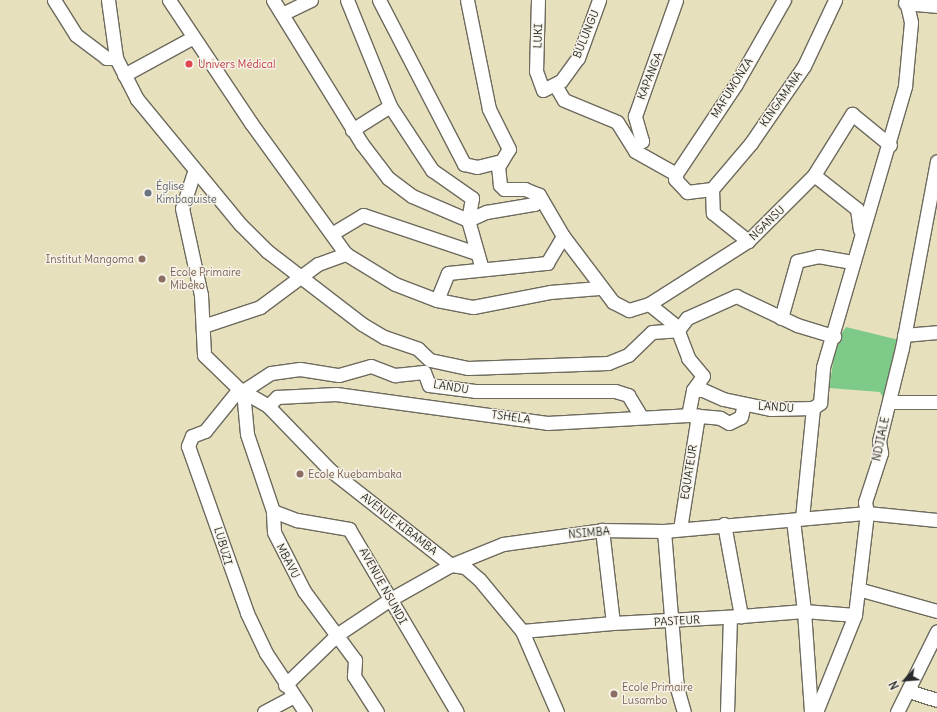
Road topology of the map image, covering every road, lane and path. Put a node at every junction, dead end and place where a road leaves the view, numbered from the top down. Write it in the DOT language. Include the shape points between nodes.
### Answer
graph roads {
  1 [pos="54,0"];
  2 [pos="108,0"];
  3 [pos="168,0"];
  4 [pos="273,0"];
  5 [pos="311,0"];
  6 [pos="347,0"];
  7 [pos="379,0"];
  8 [pos="467,0"];
  9 [pos="538,0"];
  10 [pos="599,0"];
  11 [pos="676,0"];
  12 [pos="784,0"];
  13 [pos="836,0"];
  14 [pos="906,1"];
  15 [pos="937,6"];
  16 [pos="284,13"];
  17 [pos="192,38"];
  18 [pos="116,58"];
  19 [pos="124,75"];
  20 [pos="555,85"];
  21 [pos="390,106"];
  22 [pos="352,130"];
  23 [pos="633,145"];
  24 [pos="890,145"];
  25 [pos="501,161"];
  26 [pos="937,161"];
  27 [pos="194,172"];
  28 [pos="676,174"];
  29 [pos="814,175"];
  30 [pos="712,189"];
  31 [pos="934,192"];
  32 [pos="539,195"];
  33 [pos="468,220"];
  34 [pos="333,233"];
  35 [pos="563,236"];
  36 [pos="858,238"];
  37 [pos="748,241"];
  38 [pos="476,253"];
  39 [pos="346,254"];
  40 [pos="853,262"];
  41 [pos="482,269"];
  42 [pos="301,277"];
  43 [pos="599,288"];
  44 [pos="437,300"];
  45 [pos="649,304"];
  46 [pos="781,318"];
  47 [pos="203,326"];
  48 [pos="678,330"];
  49 [pos="937,332"];
  50 [pos="904,335"];
  51 [pos="834,336"];
  52 [pos="241,390"];
  53 [pos="694,390"];
  54 [pos="890,402"];
  55 [pos="937,402"];
  56 [pos="744,404"];
  57 [pos="268,406"];
  58 [pos="813,408"];
  59 [pos="640,415"];
  60 [pos="693,415"];
  61 [pos="273,511"];
  62 [pos="868,513"];
  63 [pos="797,519"];
  64 [pos="937,520"];
  65 [pos="724,524"];
  66 [pos="680,529"];
  67 [pos="602,530"];
  68 [pos="664,530"];
  69 [pos="451,565"];
  70 [pos="858,589"];
  71 [pos="389,600"];
  72 [pos="804,611"];
  73 [pos="937,611"];
  74 [pos="855,615"];
  75 [pos="735,617"];
  76 [pos="670,622"];
  77 [pos="613,623"];
  78 [pos="522,631"];
  79 [pos="937,633"];
  80 [pos="338,634"];
  81 [pos="285,685"];
  82 [pos="908,691"];
  83 [pos="294,696"];
  84 [pos="937,700"];
  85 [pos="264,712"];
  86 [pos="305,712"];
  87 [pos="377,712"];
  88 [pos="458,712"];
  89 [pos="557,712"];
  90 [pos="684,712"];
  91 [pos="728,712"];
  92 [pos="811,712"];
  93 [pos="816,712"];
  94 [pos="897,712"];
  1 -- 18 [label="street" via="76,35 106,58"];
  2 -- 18 [label="street"];
  3 -- 17 [label="street"];
  4 -- 16 [label="street"];
  5 -- 16 [label="street"];
  6 -- 21 [label="street"];
  7 -- 25 [label="street" via="464,164 477,167"];
  8 -- 25 [label="street" via="489,109 509,148"];
  9 -- 20 [label="street, LUKI" via="536,71 542,90"];
  10 -- 20 [label="street, BULUNGU" via="578,58"];
  11 -- 23 [label="street, KAPANGA" via="634,116 643,139"];
  12 -- 28 [label="street, MAFUMONZA" via="736,84"];
  13 -- 30 [label="street, KINGAMANA" via="804,66 751,143"];
  14 -- 15 [label="street"];
  14 -- 24 [label="street" via="911,22 910,59"];
  16 -- 22 [label="street"];
  17 -- 19 [label="street"];
  17 -- 34 [label="street"];
  18 -- 19 [label="street"];
  19 -- 27 [label="street" via="137,100"];
  20 -- 23 [label="street" via="564,100 617,122 624,138"];
  21 -- 22 [label="street"];
  21 -- 33 [label="street" via="432,170 470,196"];
  22 -- 33 [label="street" via="391,180 420,200"];
  23 -- 28 [label="street" via="638,154"];
  24 -- 29 [label="street, NGANSU" via="856,114 846,120"];
  24 -- 36 [label="street"];
  25 -- 32 [label="street" via="498,171 501,187 531,190"];
  26 -- 31 [label="street, NDJIALE"];
  27 -- 42 [label="street" via="241,225"];
  27 -- 47 [label="street, AVENUE KIBAMBA" via="182,208 184,233 200,286"];
  28 -- 30 [label="street" via="675,179 687,192"];
  29 -- 36 [label="street" via="856,209 860,223"];
  29 -- 37 [label="street, NGANSU"];
  30 -- 37 [label="street" via="713,213"];
  31 -- 50 [label="street, NDJIALE"];
  32 -- 33 [label="street" via="534,204 486,212"];
  32 -- 35 [label="street"];
  33 -- 38 [label="street"];
  34 -- 38 [label="street" via="363,215"];
  34 -- 39 [label="street"];
  35 -- 41 [label="street" via="547,263"];
  35 -- 43 [label="street"];
  36 -- 40 [label="street"];
  37 -- 45 [label="street, NGANSU"];
  38 -- 41 [label="street"];
  39 -- 42 [label="street" via="324,261"];
  39 -- 44 [label="street" via="395,284"];
  40 -- 46 [label="street" via="818,256 797,261"];
  40 -- 51 [label="street"];
  41 -- 44 [label="street" via="448,273"];
  42 -- 47 [label="street" via="260,307"];
  42 -- 48 [label="street" via="384,337 416,348 430,360 468,368 608,363 628,355 652,332"];
  43 -- 44 [label="street" via="550,292 483,307"];
  43 -- 45 [label="street" via="613,302 630,310"];
  45 -- 48 [label="street, EQUATEUR"];
  46 -- 48 [label="street" via="742,298 729,296 687,318"];
  46 -- 51 [label="street"];
  47 -- 52 [label="street, AVENUE KIBAMBA" via="201,346 204,355"];
  48 -- 53 [label="street, EQUATEUR" via="688,358 703,376"];
  49 -- 50 [label="street"];
  50 -- 54 [label="street, NDJIALE"];
  51 -- 58 [label="street" via="822,371 820,403"];
  52 -- 57 [label="street, AVENUE KIBAMBA"];
  52 -- 59 [label="street, LANDU" via="272,373 300,369 339,376 371,366 395,375 424,372 429,385 475,391 615,391 628,395"];
  52 -- 61 [label="street, MBAVU" via="247,434"];
  52 -- 81 [label="street, LUBUZI" via="205,431 192,436 188,446 231,574 266,653"];
  53 -- 56 [label="street, LANDU" via="703,390"];
  53 -- 60 [label="street, EQUATEUR"];
  54 -- 55 [label="street"];
  54 -- 62 [label="street, NDJIALE" via="879,441 881,453 866,496"];
  56 -- 58 [label="street, LANDU" via="770,409"];
  56 -- 60 [label="street, TSHELA" via="741,417 734,422"];
  57 -- 59 [label="street, TSHELA" via="277,397 336,394 546,422"];
  57 -- 69 [label="street, AVENUE KIBAMBA" via="330,470"];
  58 -- 63 [label="street"];
  59 -- 60 [label="street, TSHELA"];
  60 -- 66 [label="street, EQUATEUR"];
  61 -- 71 [label="street, AVENUE NSUNDI" via="297,520 349,529"];
  61 -- 80 [label="street, MBAVU" via="274,532 290,568"];
  62 -- 63 [label="street, NSIMBA"];
  62 -- 64 [label="street, NSIMBA"];
  62 -- 70 [label="street, NDJIALE"];
  63 -- 65 [label="street, NSIMBA"];
  63 -- 72 [label="street"];
  65 -- 66 [label="street, NSIMBA"];
  65 -- 75 [label="street"];
  66 -- 68 [label="street, NSIMBA"];
  67 -- 68 [label="street, NSIMBA"];
  67 -- 69 [label="street, NSIMBA" via="513,542"];
  67 -- 77 [label="street"];
  68 -- 76 [label="street" via="670,576"];
  69 -- 71 [label="street, NSIMBA"];
  69 -- 78 [label="street, AVENUE KIBAMBA" via="465,567 479,579"];
  70 -- 73 [label="street"];
  70 -- 74 [label="street, NDJIALE"];
  71 -- 80 [label="street, NSIMBA"];
  71 -- 88 [label="street, AVENUE NSUNDI"];
  72 -- 74 [label="street, PASTEUR"];
  72 -- 75 [label="street, PASTEUR"];
  72 -- 92 [label="street"];
  74 -- 93 [label="street, NDJIALE" via="847,642"];
  75 -- 76 [label="street, PASTEUR"];
  75 -- 91 [label="street"];
  76 -- 77 [label="street, PASTEUR"];
  76 -- 90 [label="street" via="677,688"];
  77 -- 78 [label="street, PASTEUR"];
  78 -- 89 [label="street, AVENUE KIBAMBA"];
  79 -- 82 [label="street"];
  80 -- 81 [label="street, NSIMBA"];
  80 -- 87 [label="street, MBAVU" via="355,660 354,676"];
  81 -- 83 [label="street, LUBUZI"];
  82 -- 84 [label="street"];
  82 -- 94 [label="street"];
  83 -- 85 [label="street"];
  83 -- 86 [label="street, LUBUZI"];
}
